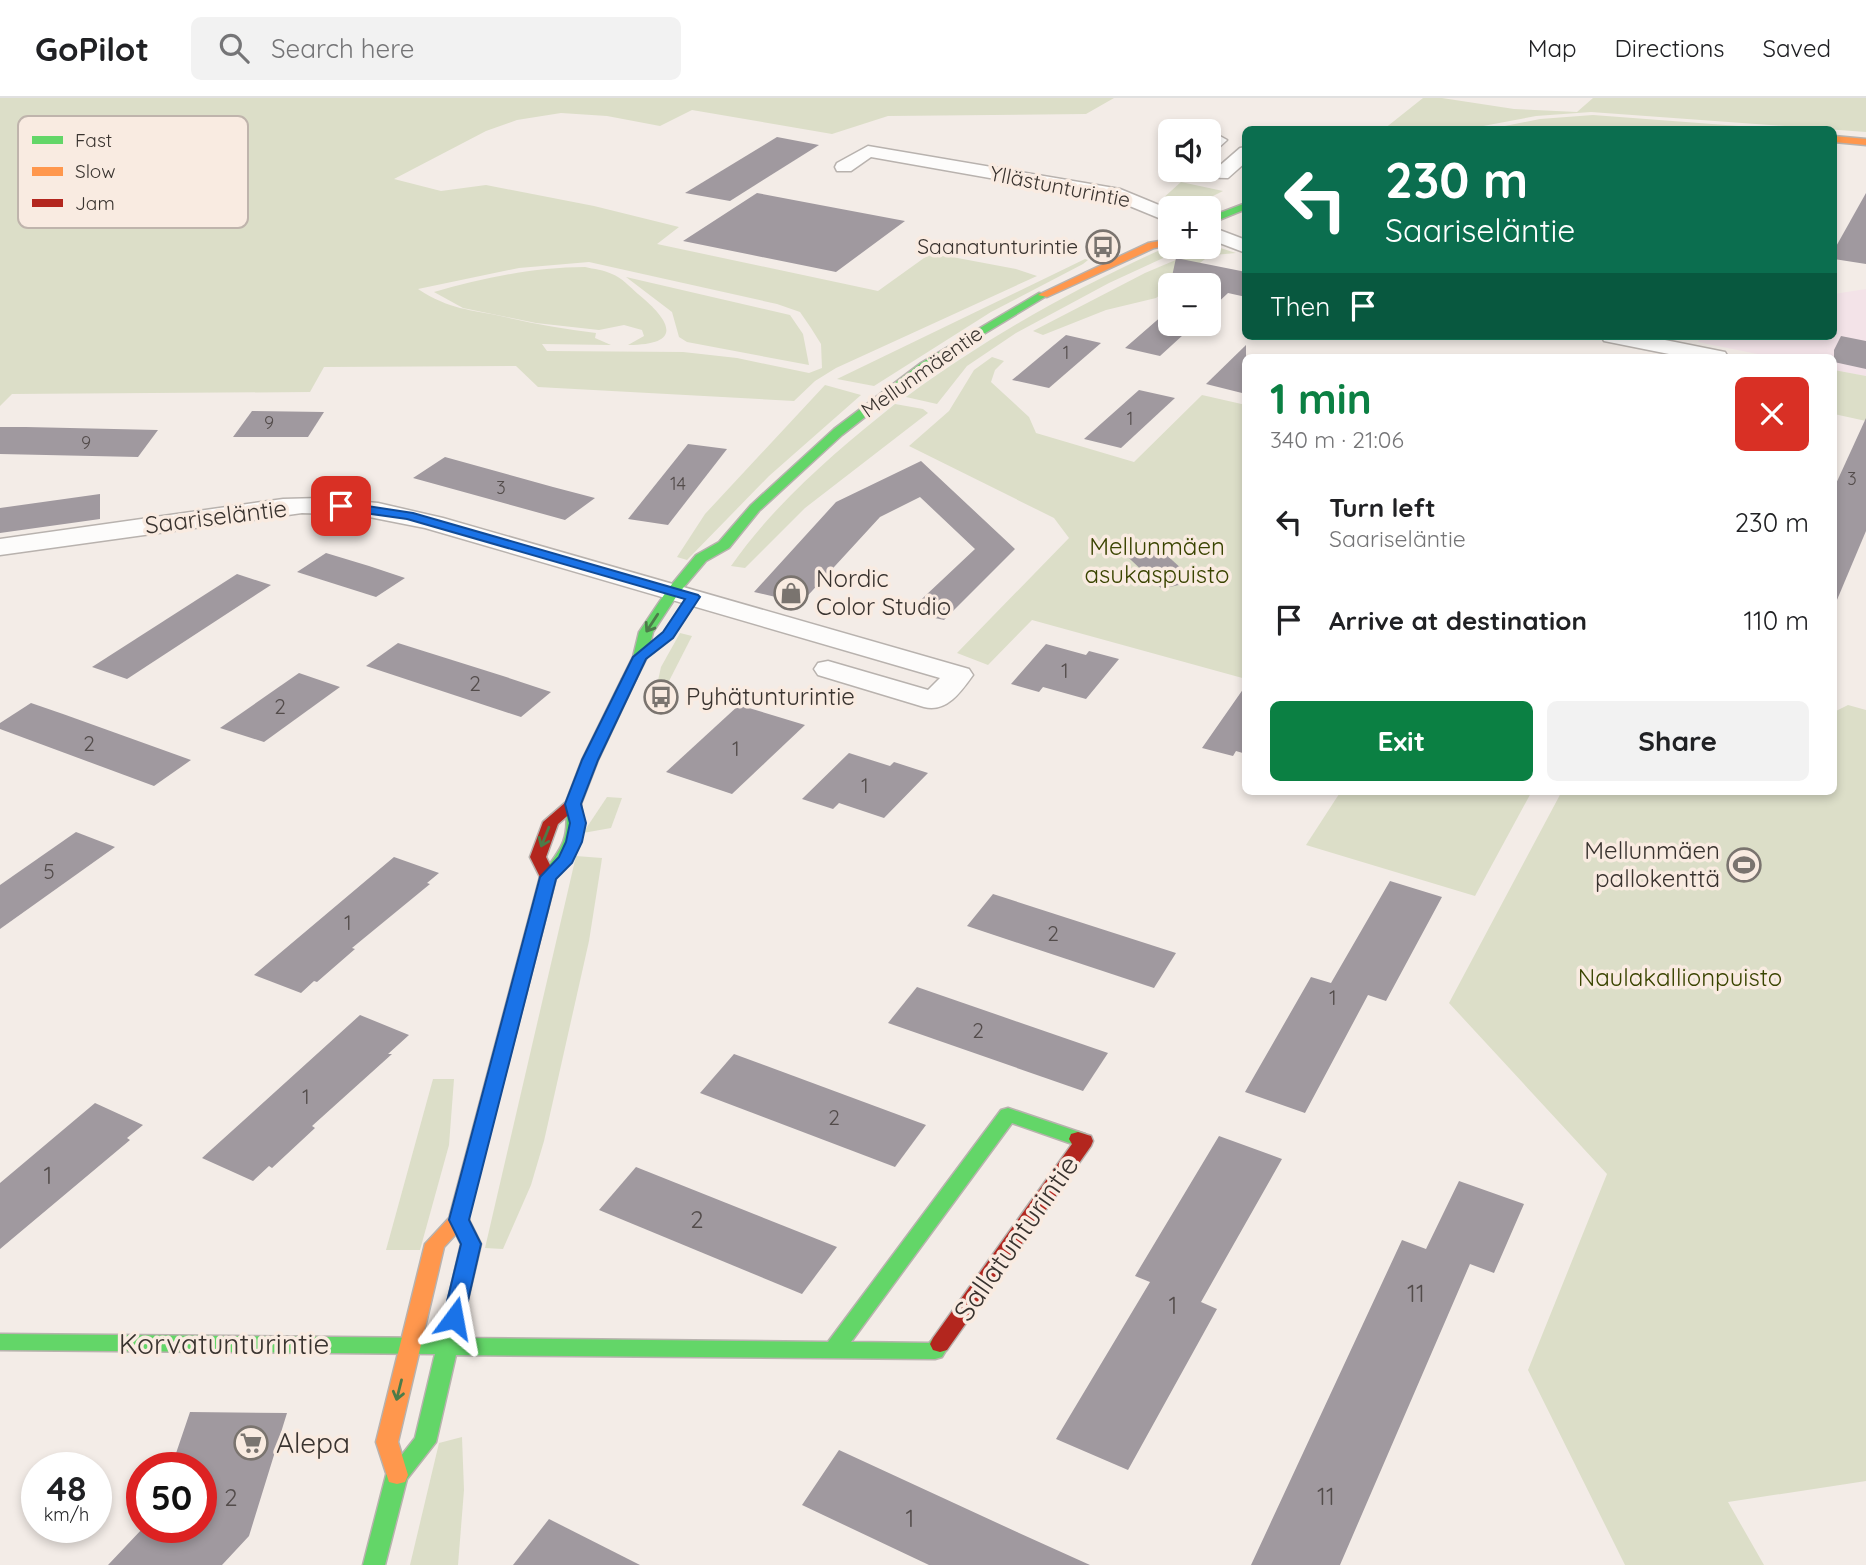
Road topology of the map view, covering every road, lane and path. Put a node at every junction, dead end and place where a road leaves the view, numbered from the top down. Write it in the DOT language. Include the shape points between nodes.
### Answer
graph roads {
  1 [pos="1837,139"];
  2 [pos="1866,142"];
  3 [pos="1221,144"];
  4 [pos="1242,148"];
  5 [pos="1242,153"];
  6 [pos="947,165"];
  7 [pos="867,171"];
  8 [pos="1221,174"];
  9 [pos="922,181"];
  10 [pos="1166,182"];
  11 [pos="1136,201"];
  12 [pos="1242,208"];
  13 [pos="1158,211"];
  14 [pos="1221,215"];
  15 [pos="1158,236"];
  16 [pos="1221,237"];
  17 [pos="1158,244"];
  18 [pos="1152,245"];
  19 [pos="1242,245"];
  20 [pos="1621,340"];
  21 [pos="1645,350"];
  22 [pos="1686,354"];
  23 [pos="724,545"];
  24 [pos="0,547"];
  25 [pos="693,591"];
  26 [pos="659,643"];
  27 [pos="855,644"];
  28 [pos="640,657"];
  29 [pos="573,804"];
  30 [pos="548,877"];
  31 [pos="459,1220"];
  32 [pos="0,1342"];
  33 [pos="411,1345"];
  34 [pos="447,1345"];
  35 [pos="832,1351"];
  36 [pos="397,1475"];
  37 [pos="374,1565"];
  1 -- 2 [label="main road"];
  3 -- 4 [label="street"];
  5 -- 8 [label="street"];
  6 -- 7 [label="street, Yllästunturintie" via="868,151 844,167"];
  6 -- 9 [label="street"];
  6 -- 11 [label="street, Yllästunturintie"];
  10 -- 11 [label="street"];
  11 -- 13 [label="street, Yllästunturintie"];
  12 -- 14 [label="main road"];
  15 -- 18 [label="main road, Mellunmäentie"];
  16 -- 19 [label="street"];
  17 -- 18 [label="main road, Mellunmäentie"];
  18 -- 23 [label="main road, Mellunmäentie" via="1044,294 925,365 829,439 755,508"];
  20 -- 21 [label="street"];
  21 -- 22 [label="street"];
  23 -- 25 [label="main road, Mellunmäentie" via="721,561"];
  23 -- 25 [label="main road, Mellunmäentie" via="701,558"];
  24 -- 25 [label="street, Saariseläntie" via="292,506 355,507 408,516"];
  25 -- 27 [label="street"];
  25 -- 28 [label="main road, Mellunmäentie, one-way" via="646,632"];
  26 -- 28 [label="main road, Mellunmäentie"];
  28 -- 29 [label="main road, Mellunmäentie"];
  29 -- 30 [label="main road, Mellunmäentie" via="578,823 574,842 566,859"];
  29 -- 30 [label="main road, Mellunmäentie, one-way" via="551,822 542,842 538,857"];
  30 -- 31 [label="main road, Mellunmäentie"];
  31 -- 33 [label="main road, Mellunmäentie" via="435,1244"];
  31 -- 34 [label="main road" via="471,1244"];
  32 -- 33 [label="main road, Korvatunturintie"];
  33 -- 34 [label="main road, Korvatunturintie"];
  33 -- 36 [label="main road, Mellunmäentie, one-way" via="387,1442"];
  34 -- 35 [label="main road, Sallatunturintie"];
  34 -- 36 [label="main road" via="425,1442"];
  35 -- 35 [label="main road, Sallatunturintie" via="934,1351 1084,1141 1008,1115"];
  36 -- 37 [label="main road"];
}
